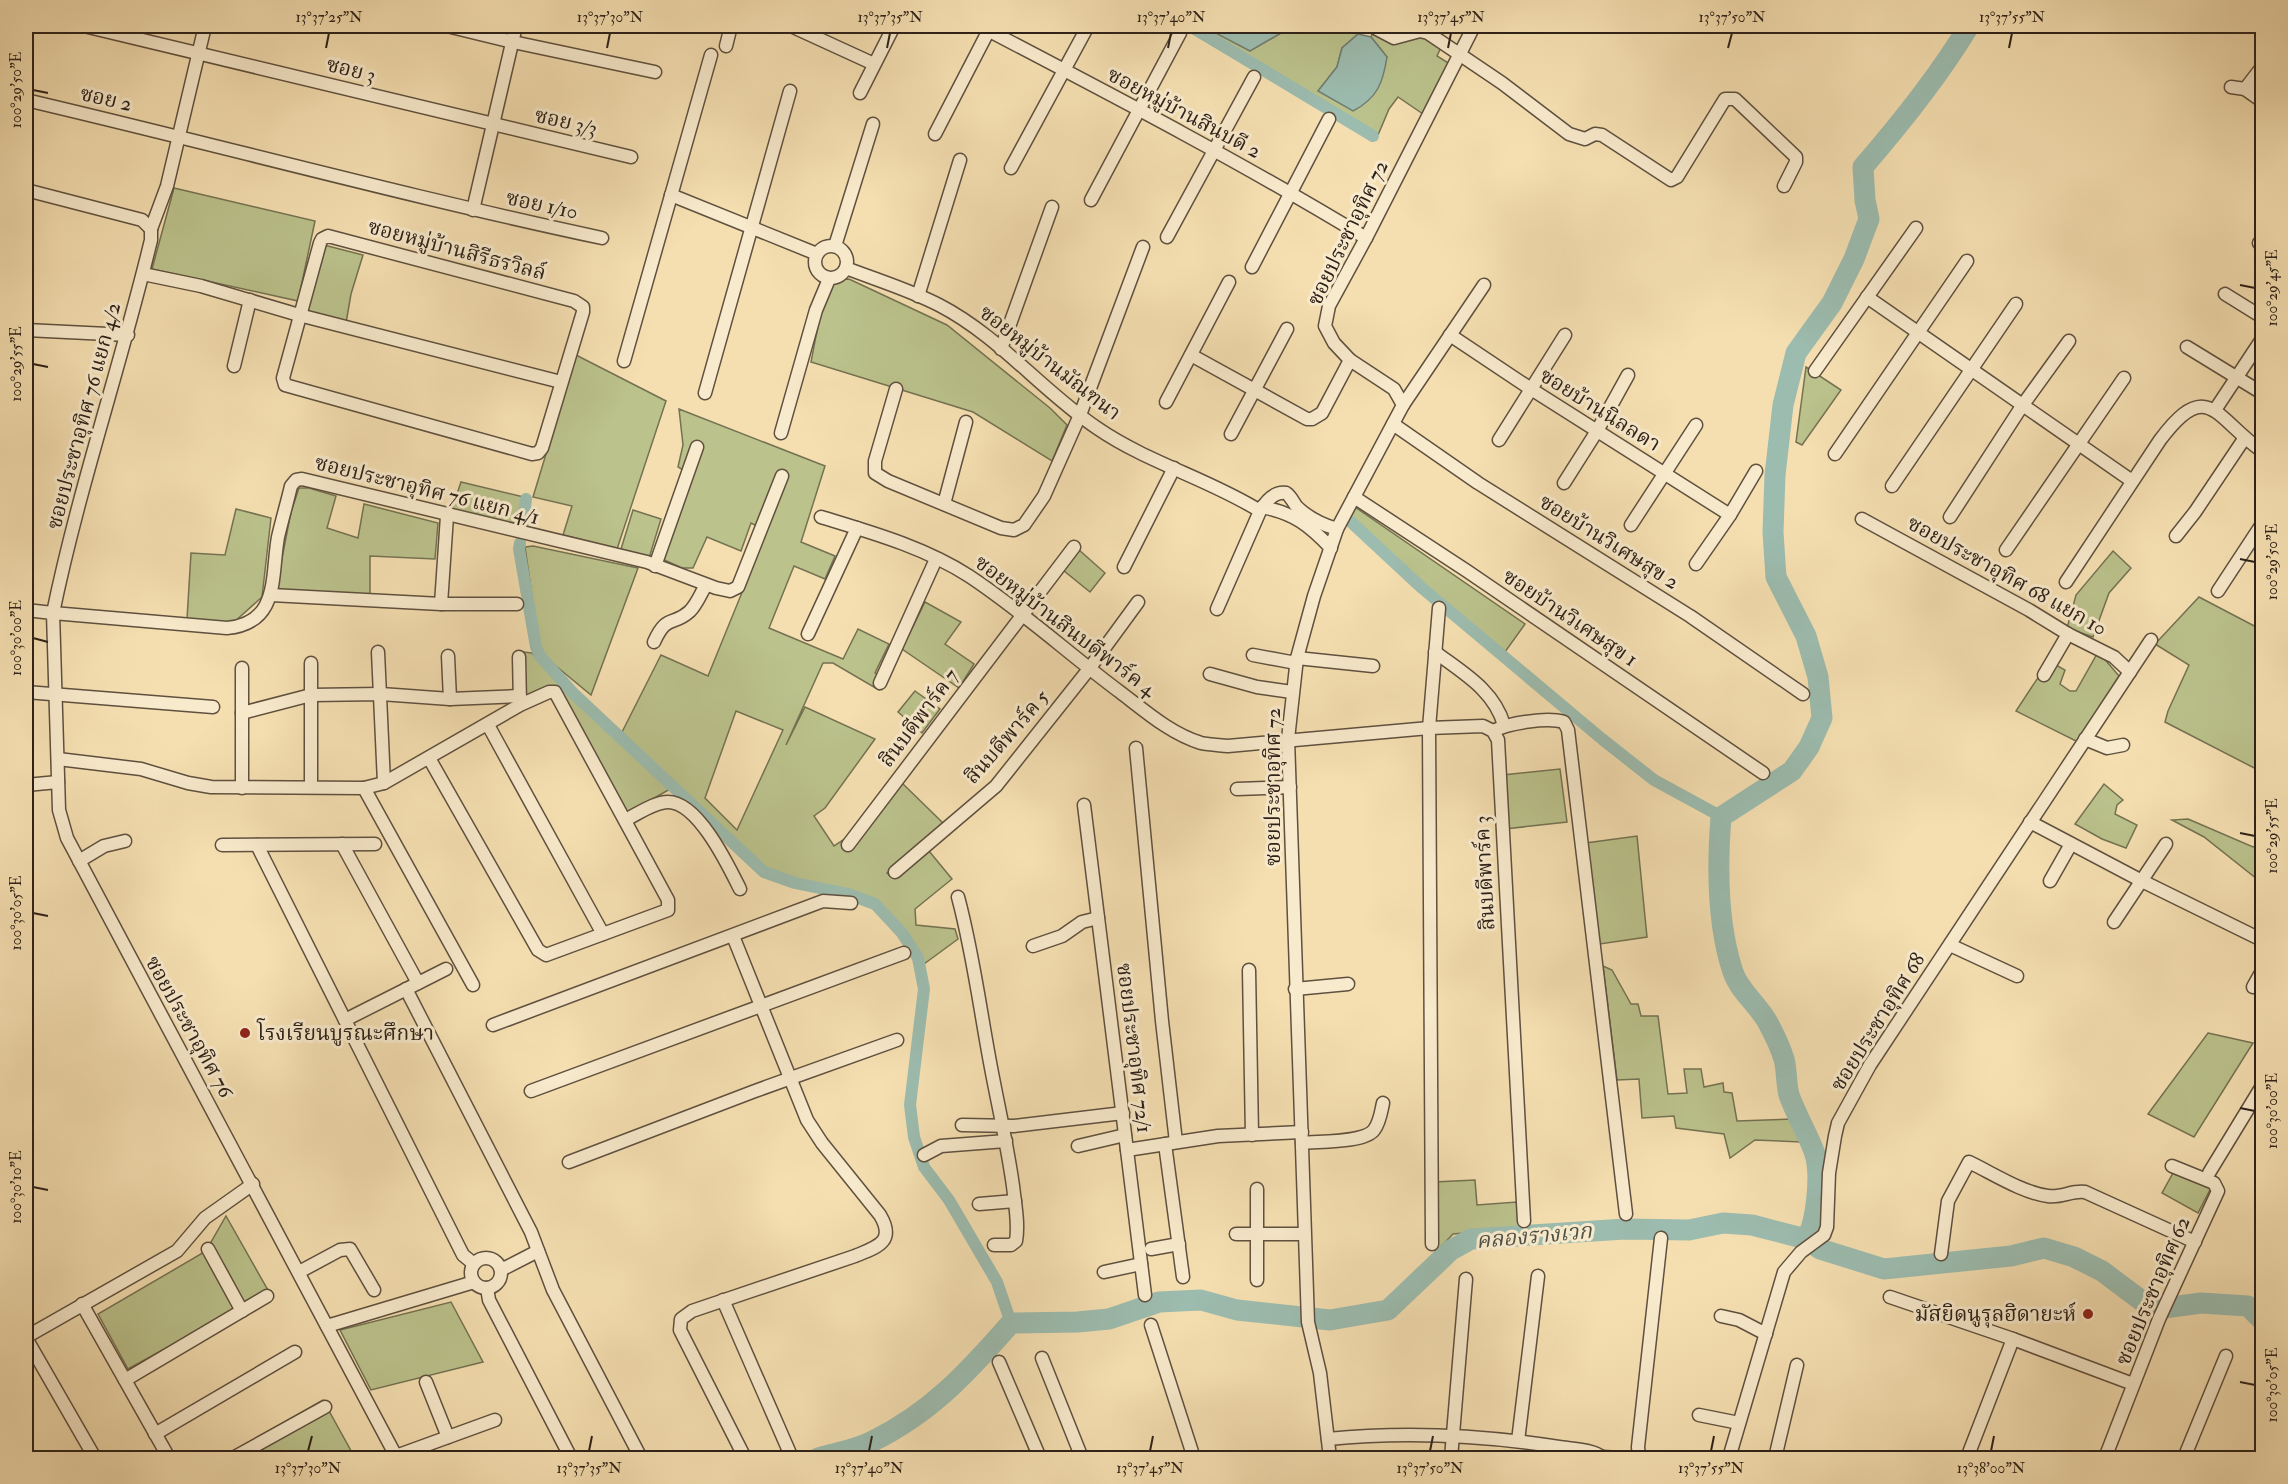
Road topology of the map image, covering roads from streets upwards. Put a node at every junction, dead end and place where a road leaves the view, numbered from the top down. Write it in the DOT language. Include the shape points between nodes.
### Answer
graph roads {
  1 [pos="84,26"];
  2 [pos="205,26"];
  3 [pos="447,26"];
  4 [pos="516,26"];
  5 [pos="731,26"];
  6 [pos="791,26"];
  7 [pos="894,26"];
  8 [pos="1088,26"];
  9 [pos="1474,26"];
  10 [pos="987,27"];
  11 [pos="1375,28"];
  12 [pos="1180,33"];
  13 [pos="513,42"];
  14 [pos="726,46"];
  15 [pos="199,53"];
  16 [pos="711,55"];
  17 [pos="1460,55"];
  18 [pos="874,64"];
  19 [pos="2262,67"];
  20 [pos="1063,70"];
  21 [pos="655,72"];
  22 [pos="1254,77"];
  23 [pos="2231,87"];
  24 [pos="2245,89"];
  25 [pos="790,91"];
  26 [pos="860,93"];
  27 [pos="26,100"];
  28 [pos="2262,101"];
  29 [pos="1140,111"];
  30 [pos="1329,119"];
  31 [pos="873,124"];
  32 [pos="493,126"];
  33 [pos="935,134"];
  34 [pos="178,136"];
  35 [pos="1214,150"];
  36 [pos="631,157"];
  37 [pos="960,160"];
  38 [pos="1011,168"];
  39 [pos="1784,186"];
  40 [pos="26,190"];
  41 [pos="1291,193"];
  42 [pos="671,195"];
  43 [pos="1091,200"];
  44 [pos="1052,207"];
  45 [pos="473,210"];
  46 [pos="753,228"];
  47 [pos="1916,228"];
  48 [pos="151,229"];
  49 [pos="1167,237"];
  50 [pos="603,238"];
  51 [pos="1366,238"];
  52 [pos="836,246"];
  53 [pos="1143,247"];
  54 [pos="817,254"];
  55 [pos="1967,261"];
  56 [pos="1252,267"];
  57 [pos="846,268"];
  58 [pos="143,274"];
  59 [pos="829,279"];
  60 [pos="1230,282"];
  61 [pos="1484,285"];
  62 [pos="2225,294"];
  63 [pos="918,296"];
  64 [pos="1868,297"];
  65 [pos="250,300"];
  66 [pos="2016,304"];
  67 [pos="299,315"];
  68 [pos="2262,317"];
  69 [pos="1287,329"];
  70 [pos="26,330"];
  71 [pos="1918,333"];
  72 [pos="1565,334"];
  73 [pos="128,335"];
  74 [pos="1450,335"];
  75 [pos="2262,339"];
  76 [pos="2069,341"];
  77 [pos="2187,347"];
  78 [pos="1001,349"];
  79 [pos="1191,355"];
  80 [pos="1350,360"];
  81 [pos="624,361"];
  82 [pos="234,366"];
  83 [pos="1972,370"];
  84 [pos="1815,371"];
  85 [pos="1628,375"];
  86 [pos="2124,378"];
  87 [pos="2238,378"];
  88 [pos="561,382"];
  89 [pos="896,389"];
  90 [pos="1531,389"];
  91 [pos="1254,390"];
  92 [pos="705,393"];
  93 [pos="2262,393"];
  94 [pos="1166,402"];
  95 [pos="1403,405"];
  96 [pos="2022,406"];
  97 [pos="2215,410"];
  98 [pos="1080,415"];
  99 [pos="966,422"];
  100 [pos="1393,424"];
  101 [pos="1695,425"];
  102 [pos="1597,431"];
  103 [pos="782,433"];
  104 [pos="1231,434"];
  105 [pos="2244,439"];
  106 [pos="1499,440"];
  107 [pos="2078,443"];
  108 [pos="697,447"];
  109 [pos="2262,451"];
  110 [pos="1835,454"];
  111 [pos="1174,468"];
  112 [pos="1756,471"];
  113 [pos="1665,474"];
  114 [pos="782,476"];
  115 [pos="2132,481"];
  116 [pos="1564,483"];
  117 [pos="1892,486"];
  118 [pos="1354,497"];
  119 [pos="944,504"];
  120 [pos="1261,509"];
  121 [pos="1730,515"];
  122 [pos="447,516"];
  123 [pos="821,517"];
  124 [pos="1950,517"];
  125 [pos="1862,519"];
  126 [pos="2262,524"];
  127 [pos="1631,525"];
  128 [pos="857,528"];
  129 [pos="1337,529"];
  130 [pos="2176,536"];
  131 [pos="1074,547"];
  132 [pos="1331,548"];
  133 [pos="2006,550"];
  134 [pos="936,559"];
  135 [pos="1696,564"];
  136 [pos="655,566"];
  137 [pos="1124,567"];
  138 [pos="2066,582"];
  139 [pos="706,585"];
  140 [pos="2218,591"];
  141 [pos="271,595"];
  142 [pos="1138,602"];
  143 [pos="441,604"];
  144 [pos="517,604"];
  145 [pos="1439,608"];
  146 [pos="1217,609"];
  147 [pos="26,610"];
  148 [pos="53,613"];
  149 [pos="1021,614"];
  150 [pos="808,634"];
  151 [pos="2068,634"];
  152 [pos="2151,640"];
  153 [pos="654,642"];
  154 [pos="378,652"];
  155 [pos="1435,652"];
  156 [pos="1254,655"];
  157 [pos="448,656"];
  158 [pos="519,657"];
  159 [pos="1297,661"];
  160 [pos="311,663"];
  161 [pos="1373,666"];
  162 [pos="242,668"];
  163 [pos="1089,669"];
  164 [pos="2130,672"];
  165 [pos="1210,674"];
  166 [pos="2044,675"];
  167 [pos="880,682"];
  168 [pos="26,692"];
  169 [pos="1292,692"];
  170 [pos="381,693"];
  171 [pos="1803,694"];
  172 [pos="56,695"];
  173 [pos="311,695"];
  174 [pos="450,699"];
  175 [pos="520,700"];
  176 [pos="213,707"];
  177 [pos="242,712"];
  178 [pos="488,725"];
  179 [pos="1429,728"];
  180 [pos="1498,728"];
  181 [pos="2085,739"];
  182 [pos="1288,740"];
  183 [pos="2123,745"];
  184 [pos="1136,748"];
  185 [pos="429,758"];
  186 [pos="58,759"];
  187 [pos="1763,773"];
  188 [pos="58,782"];
  189 [pos="384,783"];
  190 [pos="26,785"];
  191 [pos="311,786"];
  192 [pos="1290,787"];
  193 [pos="242,788"];
  194 [pos="364,788"];
  195 [pos="1237,789"];
  196 [pos="1084,806"];
  197 [pos="626,820"];
  198 [pos="2030,822"];
  199 [pos="125,841"];
  200 [pos="342,844"];
  201 [pos="375,844"];
  202 [pos="2071,844"];
  203 [pos="2166,844"];
  204 [pos="222,845"];
  205 [pos="257,845"];
  206 [pos="848,845"];
  207 [pos="79,861"];
  208 [pos="895,872"];
  209 [pos="2140,880"];
  210 [pos="2050,881"];
  211 [pos="740,889"];
  212 [pos="958,897"];
  213 [pos="851,903"];
  214 [pos="1098,918"];
  215 [pos="2114,922"];
  216 [pos="603,934"];
  217 [pos="733,936"];
  218 [pos="2262,940"];
  219 [pos="1950,945"];
  220 [pos="1033,946"];
  221 [pos="904,953"];
  222 [pos="446,969"];
  223 [pos="1249,969"];
  224 [pos="2262,971"];
  225 [pos="2017,976"];
  226 [pos="1348,984"];
  227 [pos="473,985"];
  228 [pos="412,986"];
  229 [pos="2253,987"];
  230 [pos="1296,989"];
  231 [pos="761,1007"];
  232 [pos="345,1020"];
  233 [pos="493,1024"];
  234 [pos="897,1040"];
  235 [pos="789,1078"];
  236 [pos="2262,1086"];
  237 [pos="531,1091"];
  238 [pos="1383,1103"];
  239 [pos="1123,1113"];
  240 [pos="962,1125"];
  241 [pos="1003,1126"];
  242 [pos="1125,1135"];
  243 [pos="1252,1135"];
  244 [pos="1302,1137"];
  245 [pos="1006,1141"];
  246 [pos="1171,1143"];
  247 [pos="1078,1146"];
  248 [pos="1127,1150"];
  249 [pos="924,1155"];
  250 [pos="569,1162"];
  251 [pos="2172,1166"];
  252 [pos="2209,1173"];
  253 [pos="253,1184"];
  254 [pos="1257,1189"];
  255 [pos="1015,1201"];
  256 [pos="979,1204"];
  257 [pos="1626,1214"];
  258 [pos="1524,1221"];
  259 [pos="1236,1233"];
  260 [pos="1257,1234"];
  261 [pos="1304,1234"];
  262 [pos="1661,1238"];
  263 [pos="2195,1242"];
  264 [pos="1179,1244"];
  265 [pos="1432,1244"];
  266 [pos="994,1245"];
  267 [pos="208,1249"];
  268 [pos="1151,1249"];
  269 [pos="538,1251"];
  270 [pos="1941,1254"];
  271 [pos="474,1264"];
  272 [pos="1141,1264"];
  273 [pos="501,1270"];
  274 [pos="299,1272"];
  275 [pos="1104,1272"];
  276 [pos="1538,1276"];
  277 [pos="1183,1277"];
  278 [pos="1466,1279"];
  279 [pos="1257,1280"];
  280 [pos="474,1282"];
  281 [pos="487,1288"];
  282 [pos="374,1290"];
  283 [pos="1145,1295"];
  284 [pos="267,1296"];
  285 [pos="1890,1297"];
  286 [pos="723,1300"];
  287 [pos="82,1304"];
  288 [pos="242,1311"];
  289 [pos="1721,1317"];
  290 [pos="1151,1325"];
  291 [pos="327,1326"];
  292 [pos="1766,1334"];
  293 [pos="26,1338"];
  294 [pos="2013,1339"];
  295 [pos="295,1352"];
  296 [pos="2226,1356"];
  297 [pos="1042,1358"];
  298 [pos="999,1362"];
  299 [pos="1797,1365"];
  300 [pos="125,1380"];
  301 [pos="426,1382"];
  302 [pos="2133,1384"];
  303 [pos="325,1407"];
  304 [pos="1699,1416"];
  305 [pos="495,1420"];
  306 [pos="1739,1423"];
  307 [pos="155,1434"];
  308 [pos="1454,1435"];
  309 [pos="448,1437"];
  310 [pos="1328,1439"];
  311 [pos="1518,1441"];
  312 [pos="397,1457"];
  313 [pos="791,1457"];
  314 [pos="95,1458"];
  315 [pos="169,1458"];
  316 [pos="233,1458"];
  317 [pos="571,1458"];
  318 [pos="641,1458"];
  319 [pos="745,1458"];
  320 [pos="1040,1458"];
  321 [pos="1082,1458"];
  322 [pos="1194,1458"];
  323 [pos="1330,1458"];
  324 [pos="1451,1458"];
  325 [pos="1602,1458"];
  326 [pos="1622,1458"];
  327 [pos="1639,1458"];
  328 [pos="1729,1458"];
  329 [pos="1776,1458"];
  330 [pos="1966,1458"];
  331 [pos="2106,1458"];
  332 [pos="2184,1458"];
  1 -- 15 [label="street, ซอย 3"];
  2 -- 15 [label="street, ซอยประชาอุทิศ 76 แยก 4/2"];
  3 -- 13 [label="street"];
  4 -- 13 [label="street"];
  5 -- 14 [label="street"];
  6 -- 18 [label="street"];
  7 -- 18 [label="street"];
  8 -- 20 [label="street"];
  9 -- 17 [label="street, ซอยประชาอุทิศ 72"];
  10 -- 20 [label="street, ซอยหมู่บ้านสินบดี 2"];
  10 -- 33 [label="street"];
  11 -- 17 [label="street" via="1394,38 1420,31 1428,33"];
  12 -- 29 [label="street"];
  13 -- 21 [label="street"];
  13 -- 32 [label="street"];
  15 -- 32 [label="street, ซอย 3"];
  15 -- 34 [label="street, ซอยประชาอุทิศ 76 แยก 4/2"];
  16 -- 42 [label="street"];
  17 -- 39 [label="street" via="1569,134 1581,139 1602,135 1671,180 1677,177 1725,99 1736,99 1796,157"];
  17 -- 51 [label="street, ซอยประชาอุทิศ 72"];
  18 -- 26 [label="street"];
  19 -- 24 [label="street"];
  20 -- 29 [label="street, ซอยหมู่บ้านสินบดี 2"];
  20 -- 38 [label="street"];
  22 -- 35 [label="street"];
  23 -- 24 [label="street"];
  24 -- 28 [label="street"];
  25 -- 46 [label="street"];
  27 -- 34 [label="street, ซอย 2"];
  29 -- 35 [label="street, ซอยหมู่บ้านสินบดี 2"];
  29 -- 43 [label="street"];
  30 -- 41 [label="street"];
  31 -- 52 [label="street"];
  32 -- 36 [label="street, ซอย 3/3"];
  32 -- 45 [label="street"];
  34 -- 45 [label="street, ซอย 2"];
  34 -- 48 [label="street, ซอยประชาอุทิศ 76 แยก 4/2"];
  35 -- 41 [label="street, ซอยหมู่บ้านสินบดี 2"];
  35 -- 49 [label="street"];
  37 -- 63 [label="street"];
  40 -- 48 [label="street" via="142,220"];
  41 -- 51 [label="street, ซอยหมู่บ้านสินบดี 2"];
  41 -- 56 [label="street"];
  42 -- 46 [label="street"];
  42 -- 81 [label="street"];
  44 -- 78 [label="street"];
  45 -- 50 [label="street, ซอย 1/10"];
  46 -- 54 [label="street"];
  46 -- 92 [label="street"];
  47 -- 64 [label="street"];
  48 -- 58 [label="street, ซอยประชาอุทิศ 76 แยก 4/2"];
  51 -- 80 [label="street, ซอยประชาอุทิศ 72" via="1329,306 1325,326"];
  52 -- 54 [label="street" via="825,247"];
  52 -- 57 [label="street" via="844,252"];
  53 -- 98 [label="street"];
  54 -- 59 [label="street" via="816,269"];
  55 -- 71 [label="street"];
  57 -- 59 [label="street"];
  57 -- 63 [label="street, ซอยหมู่บ้านมัณฑนา"];
  58 -- 65 [label="street"];
  58 -- 73 [label="street, ซอยประชาอุทิศ 76 แยก 4/2"];
  59 -- 103 [label="street" via="813,320"];
  60 -- 79 [label="street"];
  61 -- 74 [label="street"];
  62 -- 68 [label="street"];
  63 -- 78 [label="street, ซอยหมู่บ้านมัณฑนา" via="940,305"];
  64 -- 71 [label="street"];
  64 -- 84 [label="street"];
  65 -- 67 [label="street"];
  65 -- 82 [label="street"];
  66 -- 83 [label="street"];
  67 -- 88 [label="street"];
  67 -- 88 [label="street, ซอยหมู่บ้านสิรีธรวิลล์" via="283,382 288,388 532,454 542,448"];
  67 -- 88 [label="street, ซอยหมู่บ้านสิรีธรวิลล์" via="325,237 441,264 574,301 583,307"];
  69 -- 91 [label="street"];
  70 -- 73 [label="street"];
  71 -- 83 [label="street"];
  71 -- 110 [label="street"];
  72 -- 90 [label="street"];
  73 -- 148 [label="street, ซอยประชาอุทิศ 76 แยก 4/2"];
  74 -- 90 [label="street, ซอยบ้านนิลลดา"];
  74 -- 95 [label="street"];
  75 -- 87 [label="street"];
  76 -- 96 [label="street"];
  77 -- 87 [label="street"];
  78 -- 98 [label="street, ซอยหมู่บ้านมัณฑนา"];
  79 -- 91 [label="street"];
  79 -- 94 [label="street"];
  80 -- 91 [label="street" via="1322,412 1312,419"];
  80 -- 95 [label="street, ซอยประชาอุทิศ 72" via="1394,389"];
  83 -- 96 [label="street"];
  83 -- 117 [label="street"];
  85 -- 102 [label="street"];
  86 -- 107 [label="street"];
  87 -- 93 [label="street"];
  87 -- 97 [label="street"];
  89 -- 119 [label="street" via="874,461 875,473"];
  90 -- 102 [label="street, ซอยบ้านนิลลดา"];
  90 -- 106 [label="street"];
  91 -- 104 [label="street"];
  95 -- 100 [label="street, ซอยประชาอุทิศ 72"];
  96 -- 107 [label="street"];
  96 -- 124 [label="street"];
  97 -- 105 [label="street"];
  97 -- 115 [label="street" via="2196,406 2176,420"];
  98 -- 111 [label="street, ซอยหมู่บ้านมัณฑนา" via="1098,429"];
  98 -- 119 [label="street" via="1044,496 1024,525 1014,530 1001,528"];
  99 -- 119 [label="street"];
  100 -- 118 [label="street, ซอยประชาอุทิศ 72"];
  100 -- 171 [label="street, ซอยบ้านวิเศษสุข 2" via="1478,483 1687,614"];
  101 -- 113 [label="street"];
  102 -- 113 [label="street, ซอยบ้านนิลลดา"];
  102 -- 116 [label="street"];
  105 -- 109 [label="street"];
  105 -- 130 [label="street"];
  107 -- 115 [label="street"];
  107 -- 133 [label="street"];
  108 -- 136 [label="street"];
  111 -- 120 [label="street, ซอยหมู่บ้านมัณฑนา"];
  111 -- 137 [label="street"];
  112 -- 121 [label="street"];
  113 -- 121 [label="street, ซอยบ้านนิลลดา"];
  113 -- 127 [label="street"];
  114 -- 139 [label="street, ซอยประชาอุทิศ 76 แยก 4/1" via="738,587 730,591"];
  115 -- 138 [label="street"];
  118 -- 129 [label="street, ซอยประชาอุทิศ 72"];
  118 -- 187 [label="street, ซอยบ้านวิเศษสุข 1"];
  120 -- 129 [label="street" via="1275,494 1286,493 1297,507 1322,525"];
  120 -- 132 [label="street, ซอยหมู่บ้านมัณฑนา" via="1295,517"];
  120 -- 146 [label="street"];
  121 -- 135 [label="street"];
  122 -- 136 [label="street, ซอยประชาอุทิศ 76 แยก 4/1"];
  122 -- 141 [label="street, ซอยประชาอุทิศ 76 แยก 4/1" via="296,480 278,537"];
  122 -- 143 [label="street"];
  123 -- 128 [label="street, ซอยหมู่บ้านสินบดีพาร์ค 4"];
  125 -- 151 [label="street, ซอยประชาอุทิศ 68 แยก 10"];
  126 -- 140 [label="street"];
  128 -- 134 [label="street, ซอยหมู่บ้านสินบดีพาร์ค 4"];
  128 -- 150 [label="street"];
  129 -- 132 [label="street, ซอยประชาอุทิศ 72"];
  131 -- 149 [label="street, สินบดีพาร์ค 7"];
  132 -- 159 [label="street, ซอยประชาอุทิศ 72"];
  134 -- 149 [label="street, ซอยหมู่บ้านสินบดีพาร์ค 4" via="967,574"];
  134 -- 167 [label="street"];
  136 -- 139 [label="street, ซอยประชาอุทิศ 76 แยก 4/1"];
  139 -- 153 [label="street" via="690,610 660,628"];
  141 -- 143 [label="street"];
  141 -- 148 [label="street, ซอยประชาอุทิศ 76 แยก 4/1" via="256,618 240,627"];
  142 -- 163 [label="street, สินบดีพาร์ค 5"];
  143 -- 144 [label="street"];
  145 -- 155 [label="street"];
  147 -- 148 [label="street"];
  148 -- 172 [label="street, ซอยประชาอุทิศ 76"];
  149 -- 163 [label="street, ซอยหมู่บ้านสินบดีพาร์ค 4"];
  149 -- 206 [label="street, สินบดีพาร์ค 7"];
  151 -- 164 [label="street, ซอยประชาอุทิศ 68 แยก 10" via="2114,657"];
  151 -- 166 [label="street"];
  152 -- 164 [label="street, ซอยประชาอุทิศ 68"];
  154 -- 170 [label="street"];
  155 -- 179 [label="street"];
  155 -- 180 [label="street, สินบดีพาร์ค 3" via="1490,696 1499,710"];
  156 -- 159 [label="street"];
  157 -- 174 [label="street"];
  158 -- 175 [label="street"];
  159 -- 161 [label="street"];
  159 -- 169 [label="street, ซอยประชาอุทิศ 72"];
  160 -- 173 [label="street"];
  162 -- 177 [label="street"];
  163 -- 182 [label="street, ซอยหมู่บ้านสินบดีพาร์ค 4" via="1152,717 1203,743 1228,746"];
  163 -- 208 [label="street, สินบดีพาร์ค 5" via="996,786"];
  164 -- 181 [label="street, ซอยประชาอุทิศ 68"];
  165 -- 169 [label="street"];
  168 -- 172 [label="street"];
  169 -- 182 [label="street, ซอยประชาอุทิศ 72"];
  170 -- 173 [label="street"];
  170 -- 174 [label="street"];
  170 -- 189 [label="street"];
  172 -- 176 [label="street"];
  172 -- 186 [label="street, ซอยประชาอุทิศ 76"];
  173 -- 177 [label="street"];
  173 -- 191 [label="street"];
  174 -- 175 [label="street"];
  175 -- 178 [label="street"];
  175 -- 197 [label="street" via="555,692"];
  177 -- 193 [label="street"];
  178 -- 185 [label="street"];
  178 -- 216 [label="street"];
  179 -- 180 [label="street"];
  179 -- 182 [label="street"];
  179 -- 265 [label="street"];
  180 -- 257 [label="street" via="1555,719 1564,722 1568,730"];
  180 -- 258 [label="street, สินบดีพาร์ค 3"];
  181 -- 183 [label="street" via="2107,748"];
  181 -- 198 [label="street, ซอยประชาอุทิศ 68"];
  182 -- 192 [label="street, ซอยประชาอุทิศ 72"];
  184 -- 246 [label="street"];
  185 -- 189 [label="street"];
  185 -- 216 [label="street" via="538,950 546,955"];
  186 -- 188 [label="street, ซอยประชาอุทิศ 76"];
  186 -- 193 [label="street" via="141,769 212,787"];
  188 -- 190 [label="street"];
  188 -- 207 [label="street, ซอยประชาอุทิศ 76" via="62,823"];
  189 -- 194 [label="street"];
  191 -- 193 [label="street"];
  191 -- 194 [label="street"];
  192 -- 195 [label="street"];
  192 -- 230 [label="street, ซอยประชาอุทิศ 72"];
  194 -- 227 [label="street"];
  196 -- 214 [label="street, ซอยประชาอุทิศ 72/1"];
  197 -- 211 [label="street" via="660,803 679,804 711,835"];
  197 -- 216 [label="street" via="668,900 668,910"];
  198 -- 202 [label="street"];
  198 -- 219 [label="street, ซอยประชาอุทิศ 68"];
  199 -- 207 [label="street" via="104,846"];
  200 -- 201 [label="street"];
  200 -- 205 [label="street"];
  200 -- 228 [label="street"];
  202 -- 209 [label="street"];
  202 -- 210 [label="street"];
  203 -- 209 [label="street"];
  204 -- 205 [label="street"];
  205 -- 232 [label="street"];
  207 -- 253 [label="street, ซอยประชาอุทิศ 76"];
  209 -- 215 [label="street"];
  209 -- 218 [label="street"];
  212 -- 241 [label="street"];
  213 -- 217 [label="street" via="823,901"];
  214 -- 220 [label="street"];
  214 -- 239 [label="street, ซอยประชาอุทิศ 72/1"];
  217 -- 231 [label="street"];
  217 -- 233 [label="street"];
  219 -- 225 [label="street"];
  219 -- 292 [label="street, ซอยประชาอุทิศ 68" via="1870,1065 1838,1124 1828,1173 1827,1227 1824,1235 1801,1252 1784,1272"];
  221 -- 231 [label="street"];
  222 -- 228 [label="street"];
  223 -- 243 [label="street"];
  224 -- 229 [label="street"];
  226 -- 230 [label="street"];
  228 -- 232 [label="street"];
  228 -- 269 [label="street"];
  230 -- 244 [label="street, ซอยประชาอุทิศ 72"];
  231 -- 235 [label="street"];
  231 -- 237 [label="street"];
  232 -- 271 [label="street" via="463,1255"];
  234 -- 235 [label="street"];
  235 -- 250 [label="street"];
  235 -- 286 [label="street" via="807,1120 880,1215 887,1236 880,1245 855,1256"];
  236 -- 252 [label="street"];
  238 -- 244 [label="street" via="1374,1131 1364,1137"];
  239 -- 241 [label="street"];
  239 -- 242 [label="street, ซอยประชาอุทิศ 72/1"];
  240 -- 241 [label="street"];
  241 -- 245 [label="street"];
  242 -- 247 [label="street"];
  242 -- 248 [label="street, ซอยประชาอุทิศ 72/1"];
  243 -- 244 [label="street"];
  243 -- 246 [label="street"];
  244 -- 261 [label="street, ซอยประชาอุทิศ 72"];
  245 -- 249 [label="street" via="941,1146"];
  245 -- 255 [label="street"];
  246 -- 248 [label="street"];
  246 -- 264 [label="street"];
  248 -- 272 [label="street, ซอยประชาอุทิศ 72/1"];
  251 -- 263 [label="street, ซอยประชาอุทิศ 62" via="2217,1185 2218,1191"];
  253 -- 274 [label="street, ซอยประชาอุทิศ 76"];
  253 -- 287 [label="street" via="205,1218 177,1251"];
  254 -- 260 [label="street"];
  255 -- 256 [label="street"];
  255 -- 266 [label="street" via="1016,1241 1011,1245"];
  259 -- 260 [label="street"];
  260 -- 261 [label="street"];
  260 -- 279 [label="street"];
  261 -- 310 [label="street, ซอยประชาอุทิศ 72" via="1308,1322 1318,1362"];
  262 -- 327 [label="street"];
  263 -- 270 [label="street" via="2085,1192 2077,1190 2061,1197 2034,1193 1969,1162 1948,1201"];
  263 -- 302 [label="street, ซอยประชาอุทิศ 62"];
  264 -- 268 [label="street"];
  264 -- 277 [label="street"];
  267 -- 288 [label="street"];
  269 -- 273 [label="street"];
  269 -- 318 [label="street" via="553,1290"];
  271 -- 273 [label="street" via="482,1258 491,1259"];
  271 -- 280 [label="street"];
  272 -- 275 [label="street"];
  272 -- 283 [label="street, ซอยประชาอุทิศ 72/1"];
  273 -- 281 [label="street" via="499,1280"];
  274 -- 282 [label="street" via="340,1250 350,1249"];
  274 -- 291 [label="street, ซอยประชาอุทิศ 76"];
  276 -- 311 [label="street"];
  278 -- 308 [label="street"];
  280 -- 281 [label="street"];
  280 -- 291 [label="street"];
  281 -- 317 [label="street" via="489,1300"];
  284 -- 288 [label="street"];
  285 -- 294 [label="street"];
  286 -- 313 [label="street"];
  286 -- 319 [label="street" via="692,1311 681,1319 680,1330"];
  287 -- 293 [label="street"];
  287 -- 300 [label="street"];
  288 -- 300 [label="street"];
  289 -- 292 [label="street" via="1739,1320"];
  290 -- 322 [label="street"];
  291 -- 312 [label="street, ซอยประชาอุทิศ 76"];
  292 -- 306 [label="street, ซอยประชาอุทิศ 68"];
  293 -- 314 [label="street"];
  294 -- 302 [label="street"];
  294 -- 330 [label="street"];
  295 -- 307 [label="street"];
  296 -- 332 [label="street"];
  297 -- 321 [label="street"];
  298 -- 320 [label="street"];
  299 -- 329 [label="street"];
  300 -- 307 [label="street"];
  301 -- 309 [label="street"];
  302 -- 331 [label="street, ซอยประชาอุทิศ 62"];
  303 -- 316 [label="street"];
  304 -- 306 [label="street"];
  305 -- 309 [label="street"];
  306 -- 328 [label="street, ซอยประชาอุทิศ 68"];
  307 -- 315 [label="street"];
  308 -- 310 [label="street"];
  308 -- 311 [label="street"];
  308 -- 324 [label="street"];
  309 -- 312 [label="street"];
  310 -- 323 [label="street, ซอยประชาอุทิศ 72"];
  311 -- 325 [label="street" via="1584,1451"];
  325 -- 326 [label="street"];
}
